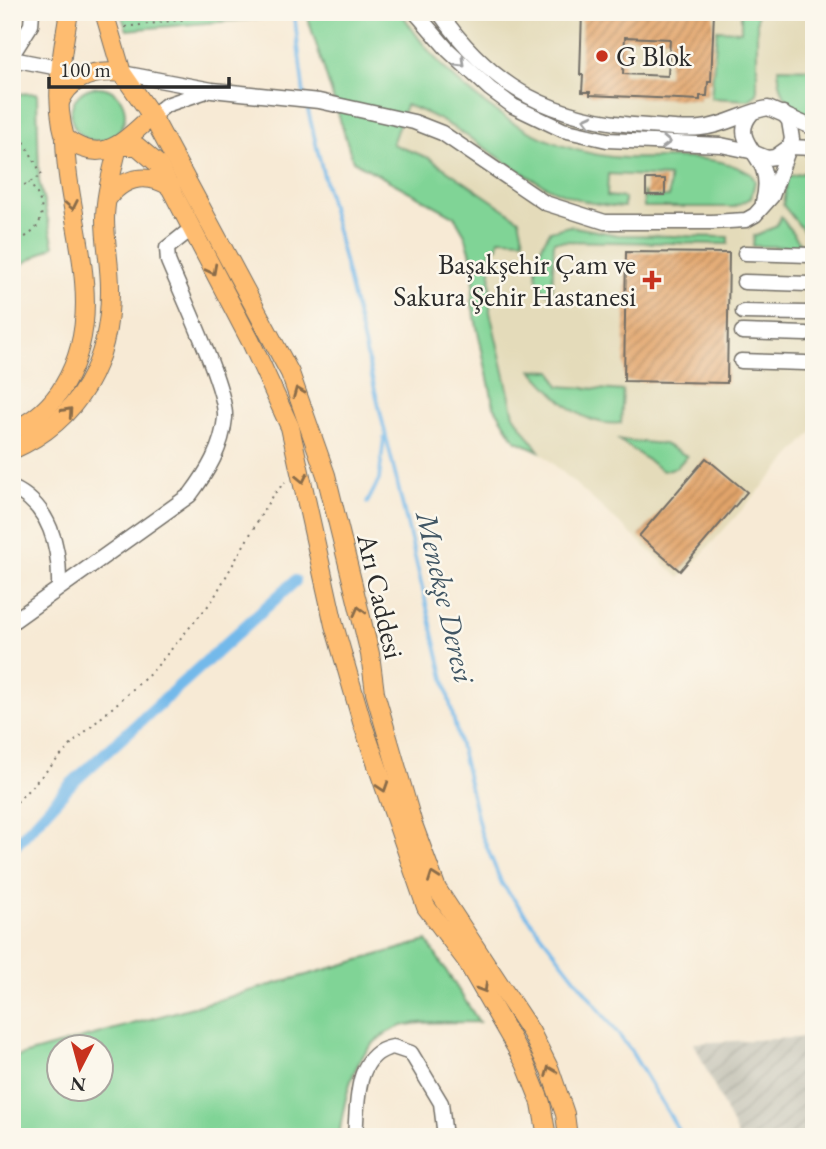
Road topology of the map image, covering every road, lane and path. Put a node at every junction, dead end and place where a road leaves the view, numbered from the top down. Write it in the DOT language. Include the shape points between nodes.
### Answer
graph roads {
  1 [pos="32,12"];
  2 [pos="69,12"];
  3 [pos="186,12"];
  4 [pos="196,12"];
  5 [pos="415,12"];
  6 [pos="439,12"];
  7 [pos="117,15"];
  8 [pos="187,19"];
  9 [pos="12,57"];
  10 [pos="59,68"];
  11 [pos="122,73"];
  12 [pos="212,90"];
  13 [pos="60,103"];
  14 [pos="783,113"];
  15 [pos="751,114"];
  16 [pos="152,116"];
  17 [pos="814,128"];
  18 [pos="12,130"];
  19 [pos="65,138"];
  20 [pos="118,146"];
  21 [pos="789,148"];
  22 [pos="814,148"];
  23 [pos="750,150"];
  24 [pos="29,183"];
  25 [pos="171,187"];
  26 [pos="12,192"];
  27 [pos="108,198"];
  28 [pos="762,209"];
  29 [pos="191,229"];
  30 [pos="12,242"];
  31 [pos="745,253"];
  32 [pos="809,256"];
  33 [pos="744,282"];
  34 [pos="808,284"];
  35 [pos="743,312"];
  36 [pos="807,313"];
  37 [pos="742,332"];
  38 [pos="806,334"];
  39 [pos="741,361"];
  40 [pos="805,363"];
  41 [pos="12,430"];
  42 [pos="12,450"];
  43 [pos="300,466"];
  44 [pos="12,488"];
  45 [pos="59,586"];
  46 [pos="12,622"];
  47 [pos="12,807"];
  48 [pos="355,1137"];
  49 [pos="445,1137"];
  50 [pos="547,1137"];
  51 [pos="568,1137"];
  1 -- 9 [label="street" via="31,25"];
  2 -- 10 [label="main road"];
  3 -- 8 [label="path"];
  4 -- 8 [label="path"];
  5 -- 23 [label="street, one-way" via="490,89 513,106 563,130 607,140"];
  15 -- 6 [label="street, one-way" via="698,129 600,123 560,113 493,72"];
  7 -- 8 [label="path"];
  7 -- 11 [label="main road, Arı Caddesi"];
  9 -- 10 [label="street"];
  10 -- 13 [label="main road"];
  11 -- 12 [label="street"];
  11 -- 13 [label="main road" via="102,71 84,76 65,90"];
  11 -- 16 [label="main road, Arı Caddesi"];
  12 -- 16 [label="street" via="189,95"];
  12 -- 28 [label="street" via="319,101 414,122 442,133 545,203 586,218 712,222 746,220"];
  13 -- 19 [label="main road"];
  14 -- 15 [label="street" via="768,108"];
  14 -- 17 [label="street"];
  14 -- 21 [label="street" via="792,130"];
  15 -- 23 [label="street" via="744,127"];
  16 -- 20 [label="main road"];
  51 -- 16 [label="main road, Arı Caddesi, one-way" via="550,1070 531,1032 437,889 413,824 375,693 370,654 326,475 290,373"];
  18 -- 24 [label="path" via="17,128 43,175"];
  19 -- 20 [label="main road" via="90,151"];
  19 -- 41 [label="main road, one-way" via="66,172 86,294 85,328 74,369 56,399"];
  20 -- 25 [label="main road, Arı Caddesi" via="137,146 149,154"];
  20 -- 27 [label="main road"];
  21 -- 22 [label="street"];
  21 -- 23 [label="street" via="775,158"];
  21 -- 28 [label="street" via="772,196"];
  23 -- 28 [label="street" via="766,183"];
  24 -- 26 [label="path"];
  24 -- 30 [label="path" via="43,206 41,219 35,229"];
  25 -- 27 [label="main road" via="160,180 134,178 115,188"];
  25 -- 29 [label="main road, Arı Caddesi"];
  42 -- 27 [label="main road, one-way" via="62,419 81,397 102,355 109,328"];
  29 -- 43 [label="main road, Arı Caddesi, one-way" via="251,342 290,427"];
  29 -- 45 [label="street" via="167,248 168,261 220,391 225,415 220,443 190,495"];
  31 -- 32 [label="street"];
  33 -- 34 [label="street"];
  35 -- 36 [label="street"];
  37 -- 38 [label="street"];
  39 -- 40 [label="street"];
  43 -- 47 [label="path" via="272,496 212,601 152,672 74,742"];
  43 -- 50 [label="main road, Arı Caddesi, one-way" via="334,625 403,847 426,907 466,960 525,1063 541,1103"];
  44 -- 45 [label="street" via="29,495 42,510 51,531"];
  45 -- 46 [label="street"];
  48 -- 49 [label="street" via="362,1073 374,1056 393,1047 411,1053 441,1103"];
}
